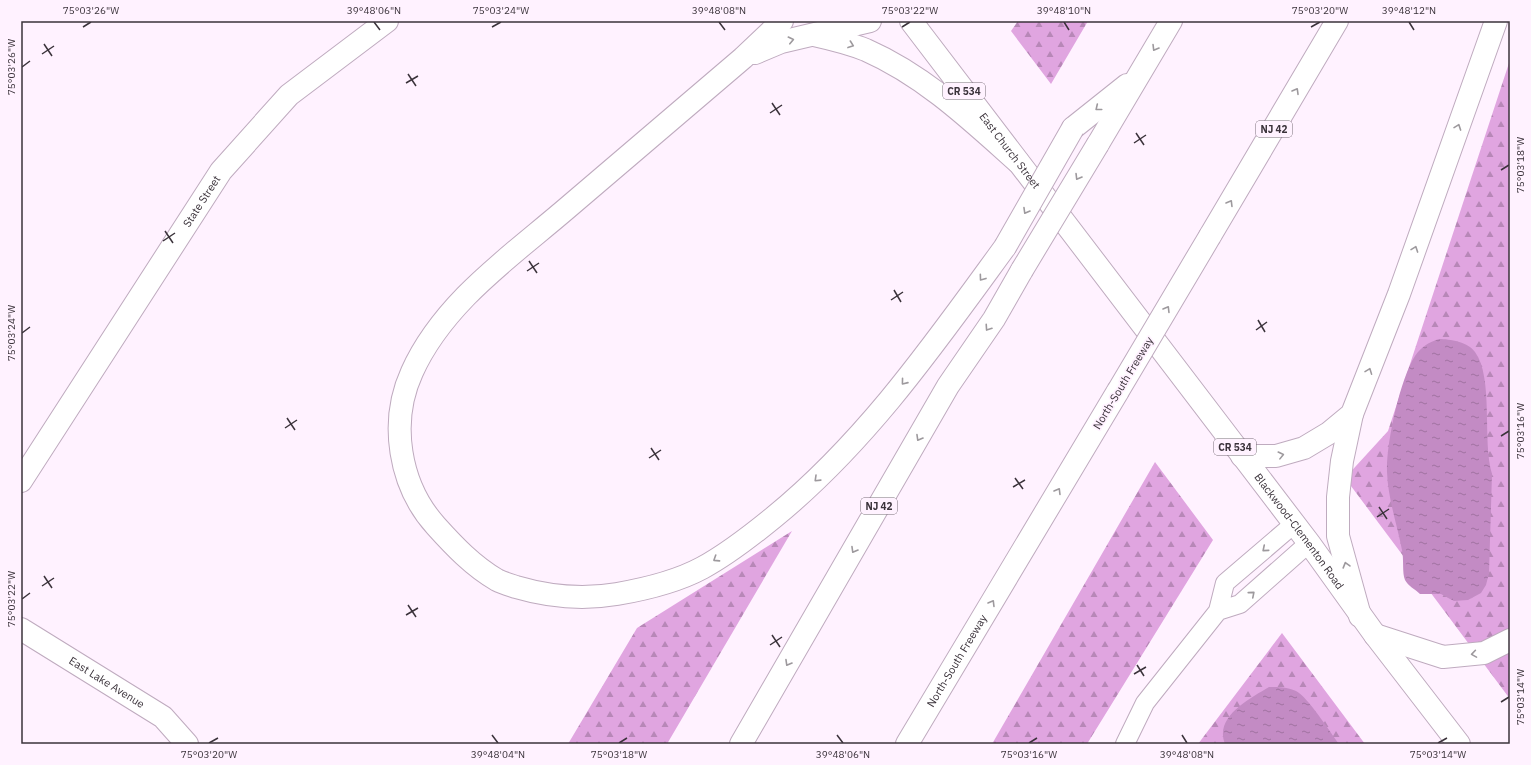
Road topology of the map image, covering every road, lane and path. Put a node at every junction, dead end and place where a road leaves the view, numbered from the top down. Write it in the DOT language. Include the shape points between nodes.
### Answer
graph roads {
  1 [pos="387,21"];
  2 [pos="782,21"];
  3 [pos="870,21"];
  4 [pos="911,21"];
  5 [pos="1171,21"];
  6 [pos="1337,21"];
  7 [pos="1496,21"];
  8 [pos="814,35"];
  9 [pos="743,58"];
  10 [pos="1139,75"];
  11 [pos="1018,162"];
  12 [pos="1108,280"];
  13 [pos="1352,414"];
  14 [pos="1242,456"];
  15 [pos="21,481"];
  16 [pos="1294,524"];
  17 [pos="1310,543"];
  18 [pos="1218,611"];
  19 [pos="1360,616"];
  20 [pos="21,629"];
  21 [pos="1375,635"];
  22 [pos="1510,640"];
  23 [pos="187,744"];
  24 [pos="741,744"];
  25 [pos="907,744"];
  26 [pos="1126,744"];
  27 [pos="1459,744"];
  1 -- 15 [label="main road, State Street" via="289,95 221,171"];
  2 -- 9 [label="main road"];
  3 -- 8 [label="main road"];
  4 -- 11 [label="main road, East Church Street / CR 534"];
  5 -- 10 [label="main road, NJ 42, one-way"];
  25 -- 6 [label="main road, North-South Freeway / NJ 42, one-way, bridge"];
  13 -- 7 [label="main road, one-way" via="1402,286"];
  9 -- 8 [label="main road, one-way" via="781,42"];
  8 -- 11 [label="main road, one-way" via="867,50 907,71 951,103"];
  10 -- 9 [label="main road, one-way, bridge" via="1074,128 1005,247 904,383 845,452 802,494 749,537 700,569 650,588 596,598 545,596 499,581 459,552 430,520 409,485 400,441 401,405 412,373 436,329 484,280"];
  10 -- 24 [label="main road, NJ 42, one-way, bridge" via="994,319 948,386"];
  11 -- 12 [label="main road, East Church Street / CR 534"];
  12 -- 14 [label="main road, Blackwood-Clementon Road / CR 534"];
  14 -- 13 [label="main road, one-way" via="1276,456 1304,448 1329,433"];
  19 -- 13 [label="main road, one-way" via="1338,536 1338,497 1342,461"];
  14 -- 16 [label="main road, Blackwood-Clementon Road / CR 534"];
  16 -- 17 [label="main road, Blackwood-Clementon Road / CR 534"];
  16 -- 18 [label="lane, one-way" via="1225,584"];
  18 -- 17 [label="lane, one-way" via="1240,604"];
  17 -- 19 [label="main road, Blackwood-Clementon Road / CR 534"];
  18 -- 26 [label="lane" via="1145,703"];
  19 -- 21 [label="main road, Blackwood-Clementon Road / CR 534"];
  20 -- 23 [label="main road, East Lake Avenue" via="162,717"];
  22 -- 21 [label="main road, one-way" via="1484,653 1444,657"];
  21 -- 27 [label="main road, Blackwood-Clementon Road / CR 534"];
}
